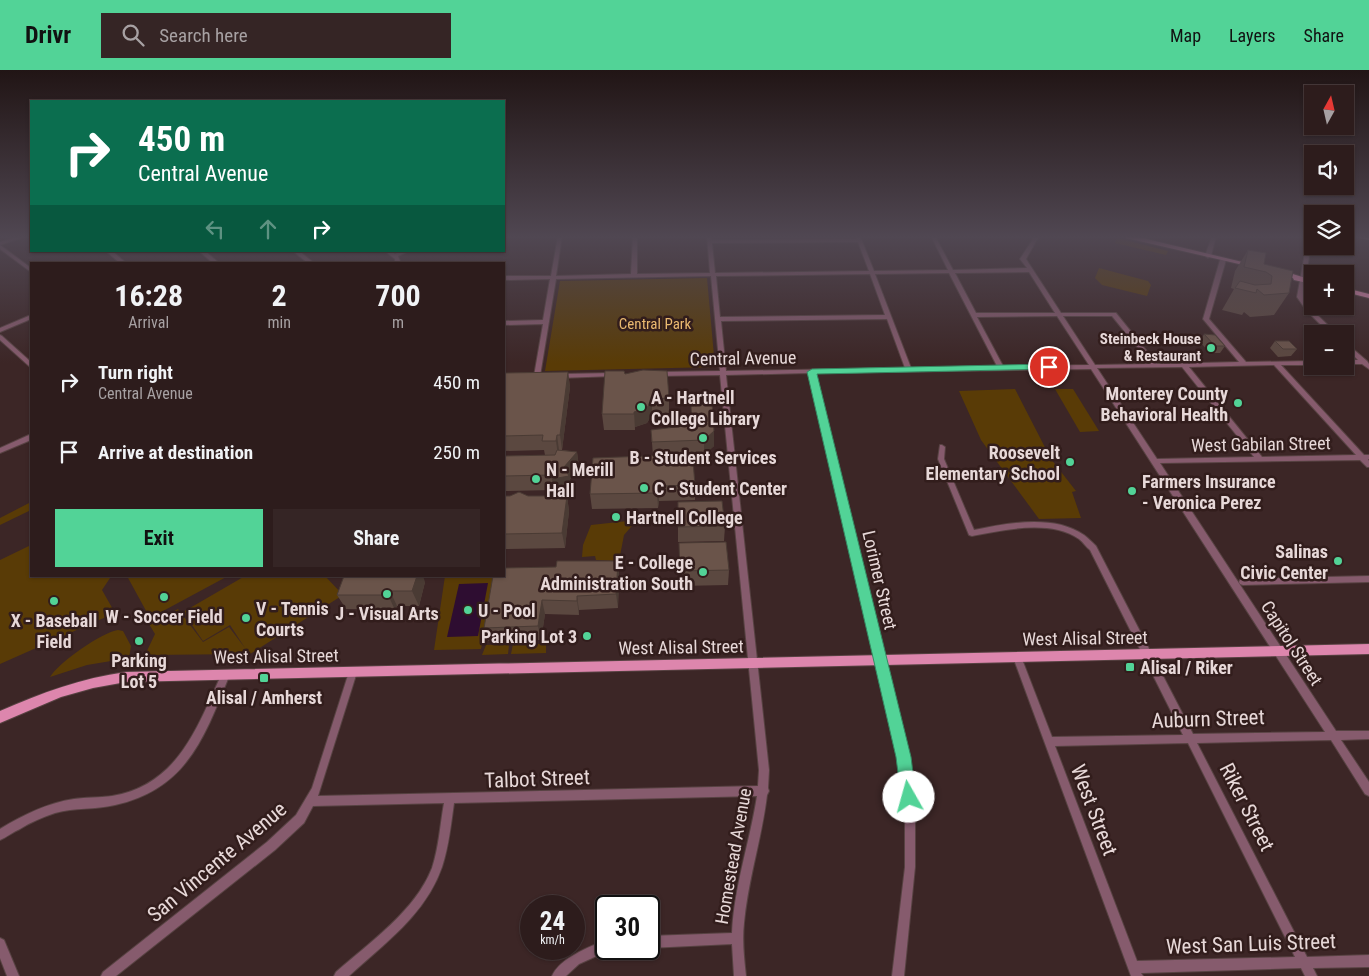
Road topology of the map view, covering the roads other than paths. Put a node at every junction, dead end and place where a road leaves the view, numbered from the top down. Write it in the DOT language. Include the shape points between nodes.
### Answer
graph roads {
  1 [pos="554,278"];
  2 [pos="714,278"];
  3 [pos="875,278"];
  4 [pos="955,278"];
  5 [pos="1035,278"];
  6 [pos="1218,278"];
  7 [pos="1300,278"];
  8 [pos="1303,279"];
  9 [pos="1354,292"];
  10 [pos="1369,296"];
  11 [pos="1059,314"];
  12 [pos="974,315"];
  13 [pos="30,317"];
  14 [pos="889,317"];
  15 [pos="718,319"];
  16 [pos="545,322"];
  17 [pos="505,323"];
  18 [pos="1325,325"];
  19 [pos="0,330"];
  20 [pos="0,337"];
  21 [pos="1354,352"];
  22 [pos="1366,362"];
  23 [pos="1275,363"];
  24 [pos="1304,363"];
  25 [pos="30,364"];
  26 [pos="1244,364"];
  27 [pos="1154,365"];
  28 [pos="1184,365"];
  29 [pos="1093,366"];
  30 [pos="1369,367"];
  31 [pos="1001,368"];
  32 [pos="908,370"];
  33 [pos="812,372"];
  34 [pos="724,373"];
  35 [pos="650,374"];
  36 [pos="620,375"];
  37 [pos="528,376"];
  38 [pos="537,376"];
  39 [pos="544,376"];
  40 [pos="553,376"];
  41 [pos="30,437"];
  42 [pos="942,447"];
  43 [pos="0,451"];
  44 [pos="1365,457"];
  45 [pos="1260,460"];
  46 [pos="1154,461"];
  47 [pos="1369,465"];
  48 [pos="1369,579"];
  49 [pos="1243,582"];
  50 [pos="1369,649"];
  51 [pos="1278,652"];
  52 [pos="1147,655"];
  53 [pos="1017,657"];
  54 [pos="881,660"];
  55 [pos="754,663"];
  56 [pos="353,672"];
  57 [pos="226,674"];
  58 [pos="0,717"];
  59 [pos="1369,734"];
  60 [pos="1332,735"];
  61 [pos="1191,738"];
  62 [pos="1048,742"];
  63 [pos="764,791"];
  64 [pos="1369,791"];
  65 [pos="449,800"];
  66 [pos="311,801"];
  67 [pos="0,835"];
  68 [pos="737,938"];
  69 [pos="660,942"];
  70 [pos="0,944"];
  71 [pos="595,951"];
  72 [pos="1369,960"];
  73 [pos="1304,962"];
  74 [pos="1135,972"];
  75 [pos="13,976"];
  76 [pos="107,976"];
  77 [pos="340,976"];
  78 [pos="558,976"];
  79 [pos="740,976"];
  80 [pos="898,976"];
  81 [pos="1311,976"];
  1 -- 16 [label="street"];
  2 -- 15 [label="street, Homestead Avenue"];
  3 -- 14 [label="street"];
  4 -- 12 [label="street"];
  5 -- 11 [label="street, Capitol Street"];
  6 -- 26 [label="street" via="1206,319"];
  7 -- 8 [label="main road"];
  8 -- 18 [label="street" via="1299,292 1301,300"];
  9 -- 10 [label="main road"];
  11 -- 12 [label="street"];
  11 -- 27 [label="street" via="1114,314"];
  11 -- 29 [label="street, Capitol Street"];
  12 -- 31 [label="street"];
  13 -- 19 [label="street"];
  14 -- 15 [label="street"];
  14 -- 32 [label="street"];
  15 -- 34 [label="street, Homestead Avenue"];
  16 -- 17 [label="street"];
  16 -- 38 [label="street"];
  20 -- 25 [label="street"];
  21 -- 22 [label="street"];
  22 -- 30 [label="street"];
  23 -- 24 [label="street, Central Avenue"];
  23 -- 26 [label="street, Central Avenue"];
  23 -- 44 [label="street"];
  26 -- 28 [label="street, Central Avenue"];
  27 -- 28 [label="street, Central Avenue"];
  27 -- 29 [label="street, Central Avenue"];
  28 -- 45 [label="street"];
  29 -- 31 [label="street, Central Avenue"];
  29 -- 46 [label="street, Capitol Street"];
  31 -- 32 [label="street, Central Avenue"];
  32 -- 33 [label="street, Central Avenue"];
  33 -- 34 [label="street, Central Avenue"];
  33 -- 54 [label="street, Lorimer Street"];
  34 -- 35 [label="street, Central Avenue"];
  34 -- 55 [label="street, Homestead Avenue"];
  36 -- 40 [label="street"];
  37 -- 38 [label="street"];
  38 -- 39 [label="street"];
  41 -- 43 [label="street"];
  42 -- 52 [label="street, Riker Street" via="941,459 972,533 1045,526 1080,536 1093,548"];
  44 -- 45 [label="street, West Gabilan Street"];
  44 -- 47 [label="street"];
  45 -- 46 [label="street, West Gabilan Street"];
  46 -- 51 [label="street, Capitol Street"];
  48 -- 49 [label="street"];
  50 -- 51 [label="main road, West Alisal Street"];
  51 -- 52 [label="main road, West Alisal Street"];
  51 -- 60 [label="street, Capitol Street"];
  52 -- 53 [label="main road, West Alisal Street"];
  52 -- 61 [label="street, Riker Street"];
  53 -- 54 [label="main road, West Alisal Street"];
  53 -- 62 [label="street, West Street"];
  54 -- 55 [label="main road, West Alisal Street"];
  54 -- 80 [label="street, Lorimer Street" via="903,757 910,811 910,867"];
  55 -- 56 [label="main road, West Alisal Street"];
  55 -- 63 [label="street, Homestead Avenue"];
  56 -- 57 [label="main road, West Alisal Street"];
  56 -- 66 [label="street, San Vincente Avenue"];
  57 -- 58 [label="main road, West Alisal Street" via="104,680 56,693"];
  57 -- 67 [label="street" via="195,744 184,760 162,779 127,798 72,804 42,812"];
  59 -- 60 [label="street, Auburn Street"];
  60 -- 61 [label="street, Auburn Street"];
  60 -- 64 [label="street, Capitol Street"];
  61 -- 62 [label="street, Auburn Street"];
  61 -- 73 [label="street, Riker Street"];
  62 -- 74 [label="street, West Street"];
  63 -- 65 [label="street, Talbot Street"];
  63 -- 68 [label="street, Homestead Avenue" via="740,902"];
  65 -- 66 [label="street, Talbot Street"];
  65 -- 77 [label="street" via="438,865 428,887 403,917"];
  66 -- 76 [label="street, San Vincente Avenue" via="300,819 283,836"];
  68 -- 69 [label="street"];
  68 -- 79 [label="street, Homestead Avenue"];
  70 -- 75 [label="street"];
  71 -- 78 [label="street" via="575,960"];
  72 -- 73 [label="street, West San Luis Street"];
  73 -- 74 [label="street, West San Luis Street"];
  73 -- 81 [label="street, Riker Street"];
}
